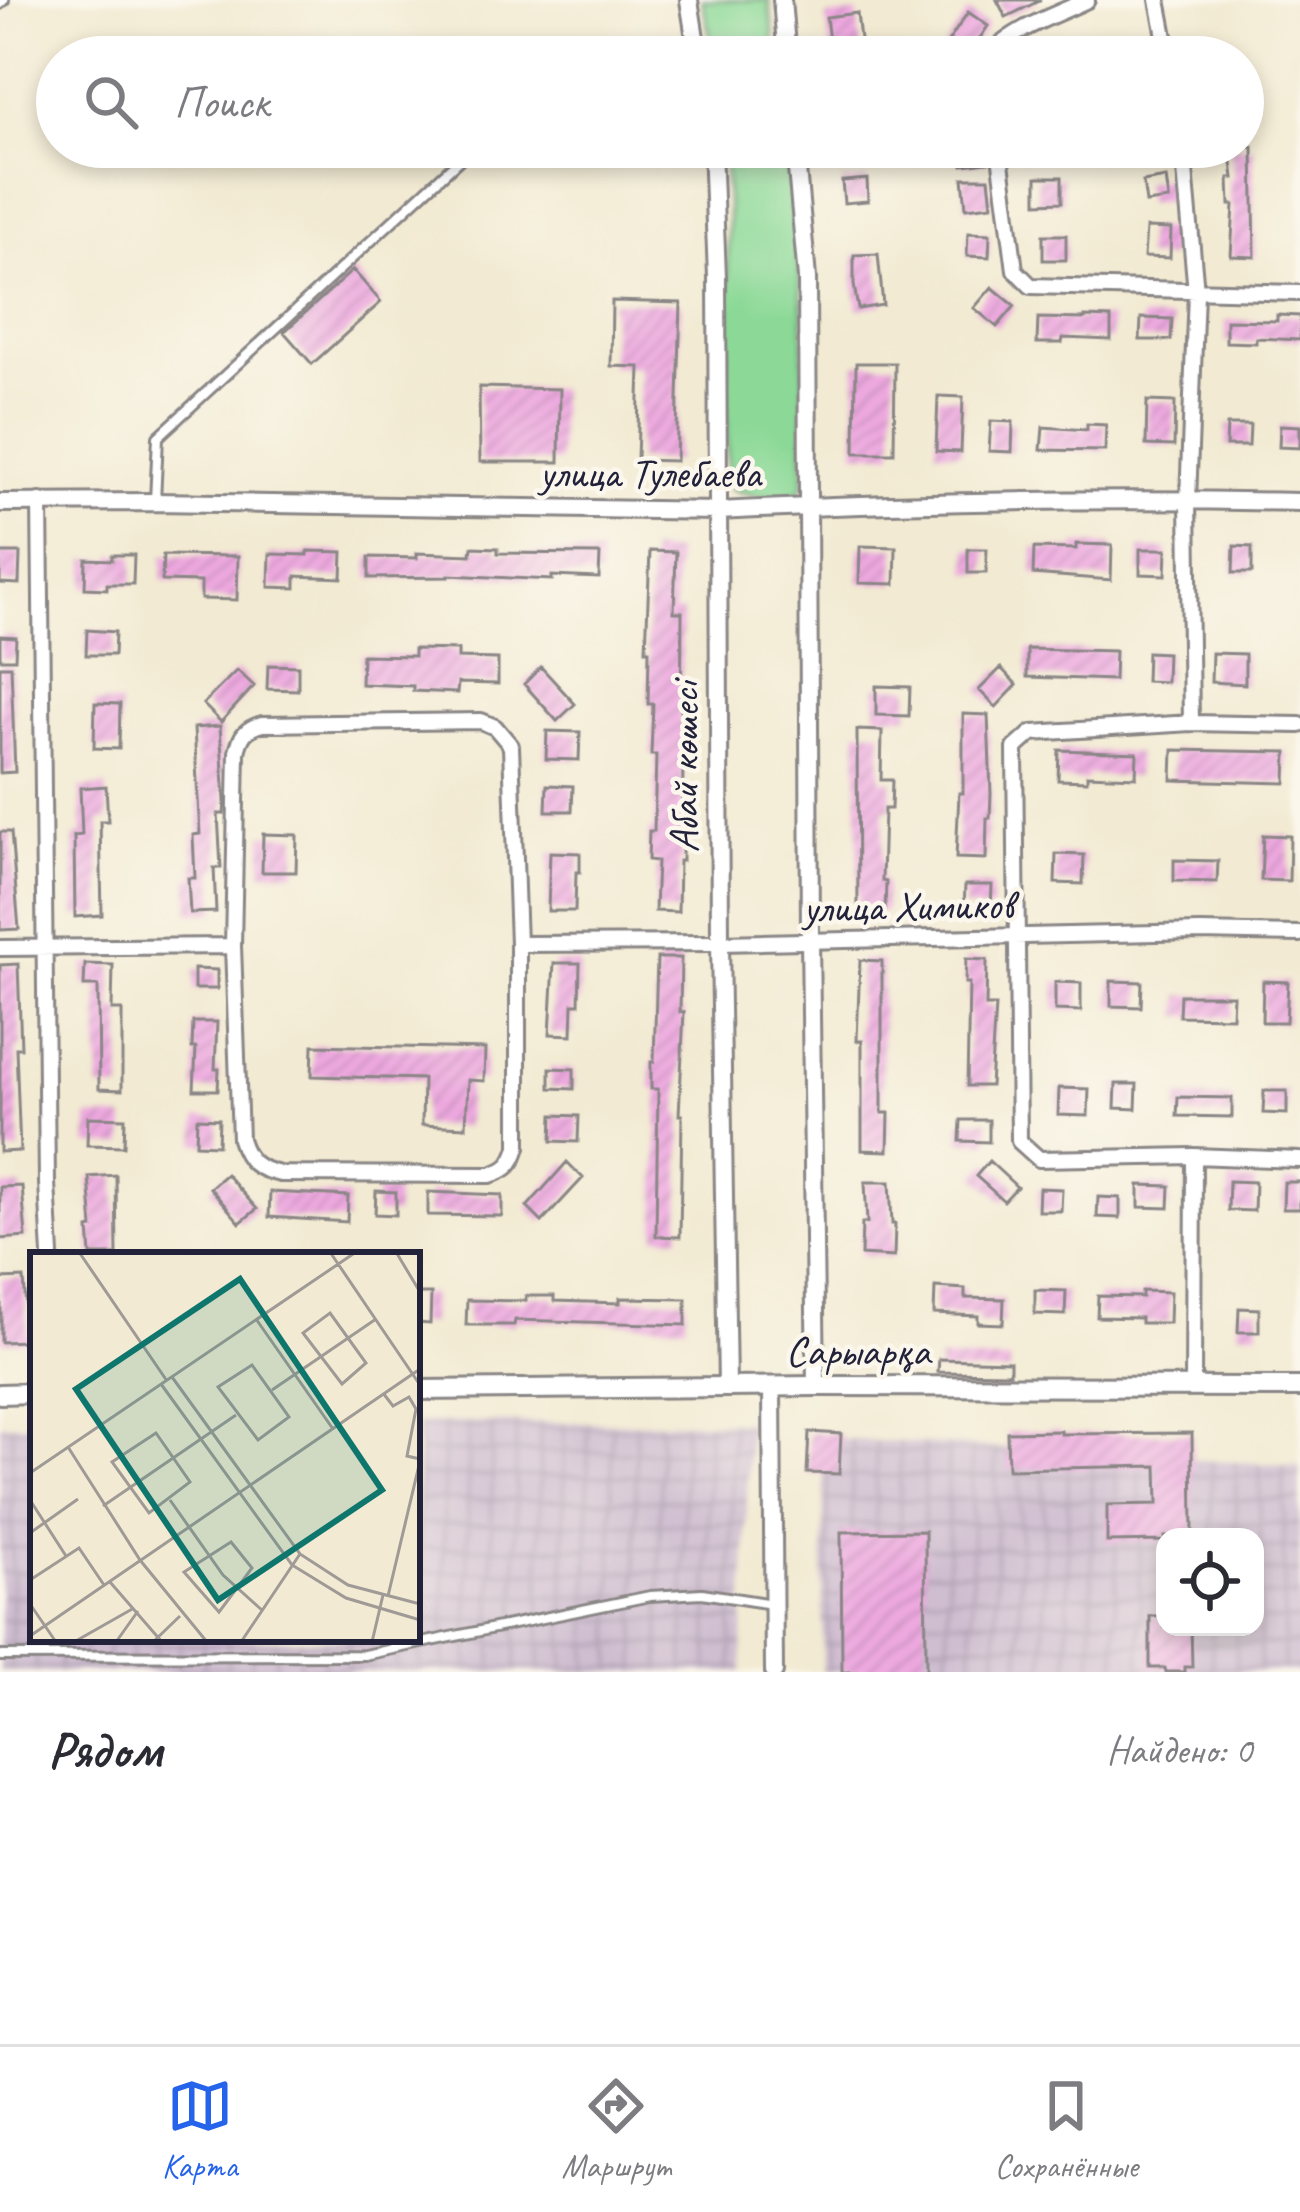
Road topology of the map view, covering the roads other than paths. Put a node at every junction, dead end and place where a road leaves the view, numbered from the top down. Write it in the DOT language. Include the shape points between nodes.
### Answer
graph roads {
  1 [pos="688,0"];
  2 [pos="782,0"];
  3 [pos="1087,0"];
  4 [pos="1158,0"];
  5 [pos="694,36"];
  6 [pos="785,36"];
  7 [pos="1012,36"];
  8 [pos="1165,36"];
  9 [pos="450,168"];
  10 [pos="713,168"];
  11 [pos="797,168"];
  12 [pos="1002,168"];
  13 [pos="1186,168"];
  14 [pos="1196,292"];
  15 [pos="1300,293"];
  16 [pos="1188,500"];
  17 [pos="40,501"];
  18 [pos="154,502"];
  19 [pos="1300,502"];
  20 [pos="0,503"];
  21 [pos="809,506"];
  22 [pos="718,512"];
  23 [pos="1190,723"];
  24 [pos="1300,725"];
  25 [pos="1300,934"];
  26 [pos="1018,935"];
  27 [pos="810,940"];
  28 [pos="518,944"];
  29 [pos="720,944"];
  30 [pos="232,946"];
  31 [pos="44,947"];
  32 [pos="0,948"];
  33 [pos="1194,1156"];
  34 [pos="1300,1160"];
  35 [pos="51,1252"];
  36 [pos="816,1386"];
  37 [pos="727,1387"];
  38 [pos="772,1387"];
  39 [pos="1193,1387"];
  40 [pos="1300,1387"];
  41 [pos="420,1390"];
  42 [pos="774,1604"];
  43 [pos="0,1656"];
  44 [pos="774,1672"];
  1 -- 5 [label="street"];
  2 -- 6 [label="street"];
  3 -- 7 [label="street"];
  4 -- 8 [label="street"];
  9 -- 18 [label="lane" via="158,437"];
  10 -- 22 [label="street, Абай көшесі"];
  11 -- 21 [label="street" via="807,278"];
  12 -- 14 [label="street" via="1015,270 1031,286"];
  13 -- 14 [label="street"];
  14 -- 15 [label="street"];
  14 -- 16 [label="street"];
  16 -- 19 [label="street, улица Тулебаева"];
  16 -- 21 [label="street, улица Тулебаева"];
  16 -- 23 [label="street"];
  17 -- 18 [label="street, улица Тулебаева"];
  17 -- 20 [label="street, улица Тулебаева"];
  17 -- 31 [label="street"];
  18 -- 22 [label="street, улица Тулебаева"];
  21 -- 22 [label="street, улица Тулебаева"];
  21 -- 27 [label="street"];
  22 -- 29 [label="street, Абай көшесі"];
  23 -- 24 [label="street"];
  23 -- 26 [label="street" via="1032,733 1015,748"];
  25 -- 26 [label="street, улица Химиков"];
  26 -- 27 [label="street, улица Химиков"];
  26 -- 33 [label="street" via="1019,1141 1039,1159"];
  27 -- 29 [label="street, улица Химиков"];
  27 -- 36 [label="street"];
  28 -- 29 [label="street, улица Химиков"];
  28 -- 30 [label="street" via="511,746 496,727 459,722 262,724 240,736"];
  28 -- 30 [label="street" via="518,1147 513,1162 490,1175 280,1174 246,1157"];
  29 -- 37 [label="street, Абай көшесі"];
  30 -- 31 [label="street"];
  31 -- 32 [label="street"];
  31 -- 35 [label="street"];
  33 -- 34 [label="street"];
  33 -- 39 [label="street"];
  36 -- 38 [label="main road, Сарыарқа"];
  36 -- 39 [label="main road, Сарыарқа"];
  37 -- 38 [label="main road, Сарыарқа"];
  37 -- 41 [label="main road, Сарыарқа"];
  38 -- 42 [label="street"];
  39 -- 40 [label="main road, Сарыарқа"];
  42 -- 43 [label="lane" via="703,1593 650,1596 364,1655"];
  42 -- 44 [label="street"];
}
